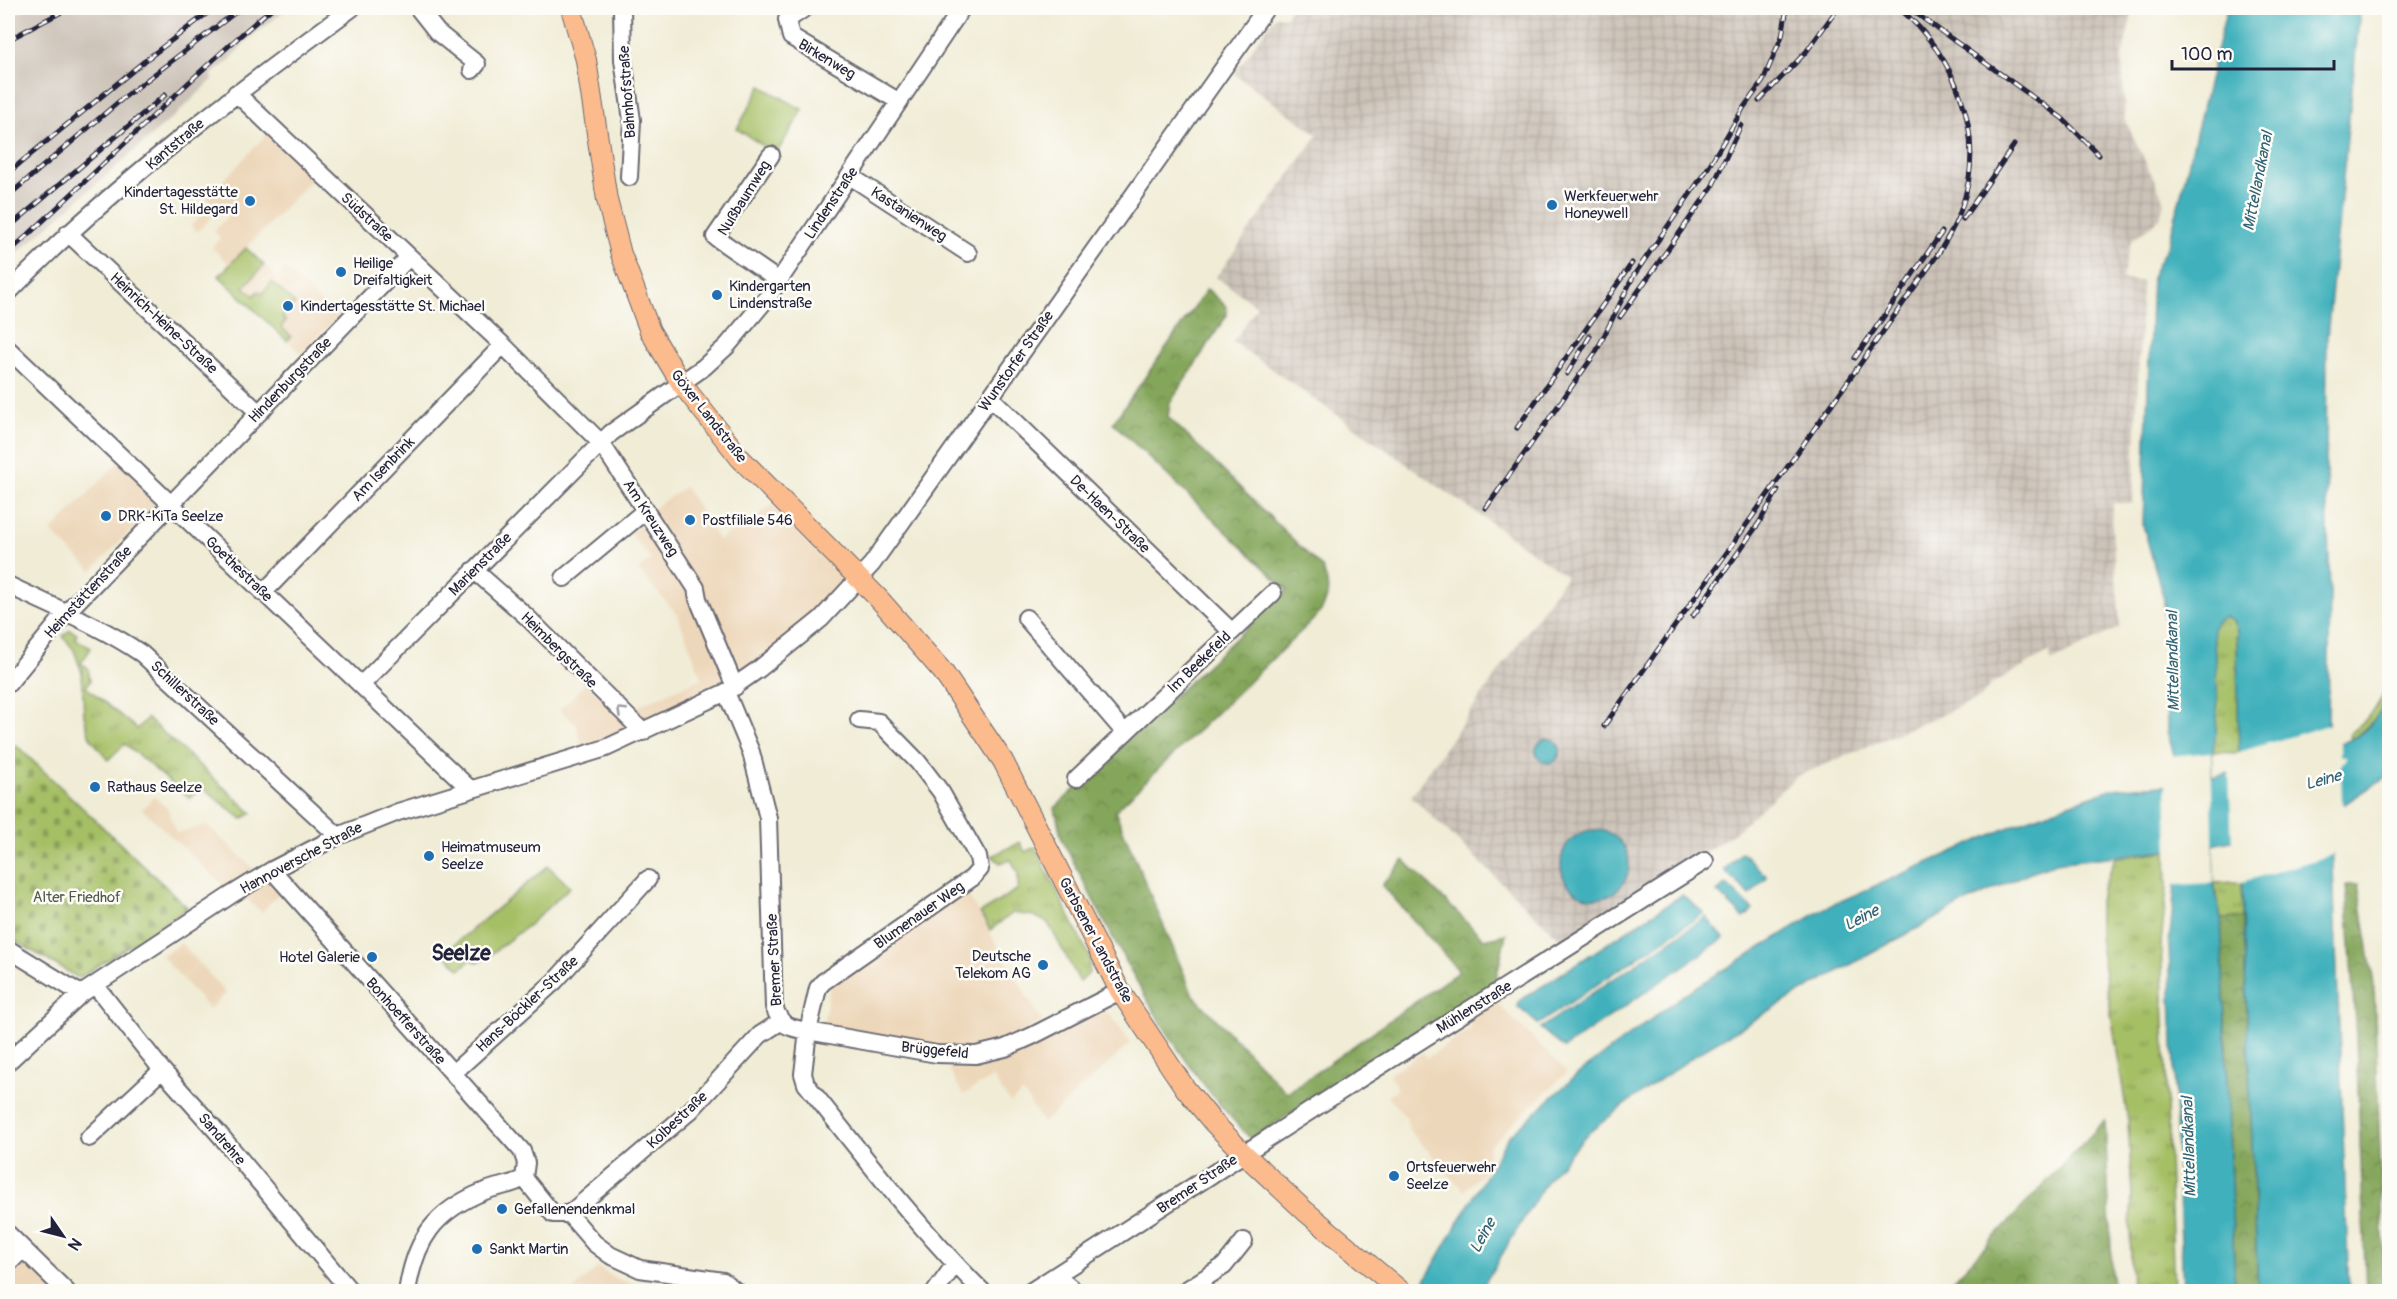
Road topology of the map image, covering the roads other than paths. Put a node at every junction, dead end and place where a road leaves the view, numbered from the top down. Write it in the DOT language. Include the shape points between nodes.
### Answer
graph roads {
  1 [pos="352,8"];
  2 [pos="418,8"];
  3 [pos="571,8"];
  4 [pos="622,8"];
  5 [pos="805,8"];
  6 [pos="963,8"];
  7 [pos="1266,8"];
  8 [pos="472,70"];
  9 [pos="236,93"];
  10 [pos="898,101"];
  11 [pos="771,155"];
  12 [pos="850,176"];
  13 [pos="629,177"];
  14 [pos="69,233"];
  15 [pos="968,253"];
  16 [pos="409,256"];
  17 [pos="778,281"];
  18 [pos="8,293"];
  19 [pos="503,345"];
  20 [pos="8,349"];
  21 [pos="681,383"];
  22 [pos="990,397"];
  23 [pos="259,413"];
  24 [pos="601,443"];
  25 [pos="172,504"];
  26 [pos="646,510"];
  27 [pos="474,570"];
  28 [pos="564,578"];
  29 [pos="859,579"];
  30 [pos="8,585"];
  31 [pos="263,592"];
  32 [pos="1273,593"];
  33 [pos="67,612"];
  34 [pos="1026,618"];
  35 [pos="1231,631"];
  36 [pos="8,684"];
  37 [pos="361,685"];
  38 [pos="730,689"];
  39 [pos="860,720"];
  40 [pos="643,732"];
  41 [pos="1125,733"];
  42 [pos="1076,779"];
  43 [pos="470,789"];
  44 [pos="338,836"];
  45 [pos="1706,861"];
  46 [pos="272,870"];
  47 [pos="648,879"];
  48 [pos="8,949"];
  49 [pos="88,989"];
  50 [pos="1120,991"];
  51 [pos="780,1022"];
  52 [pos="808,1031"];
  53 [pos="8,1062"];
  54 [pos="162,1070"];
  55 [pos="453,1073"];
  56 [pos="89,1138"];
  57 [pos="1243,1153"];
  58 [pos="524,1178"];
  59 [pos="569,1214"];
  60 [pos="8,1234"];
  61 [pos="1244,1241"];
  62 [pos="23,1249"];
  63 [pos="8,1264"];
  64 [pos="955,1264"];
  65 [pos="1056,1276"];
  66 [pos="67,1292"];
  67 [pos="351,1292"];
  68 [pos="406,1292"];
  69 [pos="737,1292"];
  70 [pos="935,1292"];
  71 [pos="983,1292"];
  72 [pos="1030,1292"];
  73 [pos="1076,1292"];
  74 [pos="1183,1292"];
  75 [pos="1402,1292"];
  1 -- 9 [label="street, Kantstraße"];
  2 -- 8 [label="street" via="436,32 477,64"];
  3 -- 21 [label="main road, Göxer Landstraße" via="586,60 607,200 621,254 650,331"];
  4 -- 13 [label="street, Bahnhofstraße" via="623,60 632,120"];
  5 -- 10 [label="street, Birkenweg" via="787,20 791,37"];
  6 -- 10 [label="street, Lindenstraße"];
  7 -- 22 [label="street, Wunstorfer Straße"];
  9 -- 14 [label="street, Kantstraße"];
  9 -- 16 [label="street, Südstraße"];
  10 -- 12 [label="street, Lindenstraße"];
  11 -- 17 [label="street, Nußbaumweg" via="715,237"];
  12 -- 15 [label="street, Kastanienweg"];
  12 -- 17 [label="street, Lindenstraße"];
  14 -- 18 [label="street, Kantstraße"];
  14 -- 23 [label="street, Heinrich-Heine-Straße"];
  16 -- 19 [label="street, Südstraße"];
  16 -- 23 [label="street, Hindenburgstraße"];
  17 -- 21 [label="street, Lindenstraße" via="727,346"];
  19 -- 24 [label="street, Südstraße"];
  19 -- 31 [label="street, Am Isenbrink"];
  20 -- 25 [label="street, Goethestraße"];
  21 -- 24 [label="street"];
  21 -- 29 [label="main road, Göxer Landstraße" via="740,458"];
  22 -- 29 [label="street, Wunstorfer Straße"];
  22 -- 35 [label="street, De-Haen-Straße"];
  23 -- 25 [label="street, Hindenburgstraße"];
  24 -- 26 [label="street, Am Kreuzweg"];
  24 -- 27 [label="street, Marienstraße"];
  25 -- 31 [label="street, Goethestraße"];
  25 -- 33 [label="street, Heimstättenstraße"];
  26 -- 28 [label="street"];
  26 -- 38 [label="street, Am Kreuzweg" via="696,588"];
  27 -- 37 [label="street, Marienstraße"];
  40 -- 27 [label="street, Heimbergstraße, one-way"];
  29 -- 38 [label="street, Wunstorfer Straße" via="820,619"];
  29 -- 50 [label="main road, Garbsener Landstraße" via="917,640 986,735 1033,817"];
  30 -- 33 [label="street, Schillerstraße"];
  31 -- 37 [label="street, Goethestraße"];
  32 -- 35 [label="street, Im Beekefeld"];
  33 -- 36 [label="street, Heimstättenstraße"];
  33 -- 44 [label="street, Schillerstraße" via="142,654"];
  34 -- 41 [label="street"];
  35 -- 41 [label="street, Im Beekefeld"];
  37 -- 43 [label="street, Goethestraße"];
  38 -- 40 [label="street, Hannoversche Straße"];
  38 -- 51 [label="street, Bremer Straße" via="768,818 774,1007"];
  39 -- 52 [label="street, Blumenauer Weg" via="879,722 918,762 941,792 978,857 980,868 972,878 822,982"];
  40 -- 43 [label="street, Hannoversche Straße" via="584,755"];
  41 -- 42 [label="street, Im Beekefeld"];
  43 -- 44 [label="street, Hannoversche Straße"];
  44 -- 46 [label="street, Hannoversche Straße"];
  45 -- 57 [label="street, Mühlenstraße"];
  46 -- 49 [label="street, Hannoversche Straße"];
  46 -- 55 [label="street, Bonhoefferstraße"];
  47 -- 55 [label="street, Hans-Böckler-Straße" via="555,981"];
  48 -- 49 [label="street"];
  49 -- 53 [label="street, Hannoversche Straße"];
  49 -- 54 [label="street, Sandrehre"];
  50 -- 52 [label="street, Brüggefeld" via="1005,1048 976,1054 937,1054"];
  50 -- 57 [label="main road, Garbsener Landstraße" via="1185,1088"];
  51 -- 52 [label="street, Bremer Straße"];
  51 -- 59 [label="street, Kolbestraße" via="760,1035 690,1111"];
  52 -- 64 [label="street" via="803,1074 806,1084 888,1189"];
  54 -- 56 [label="street"];
  54 -- 67 [label="street, Sandrehre"];
  55 -- 58 [label="street, Bonhoefferstraße" via="522,1151 526,1163"];
  57 -- 65 [label="street, Bremer Straße"];
  57 -- 75 [label="main road, Garbsener Landstraße"];
  58 -- 59 [label="street" via="553,1214"];
  58 -- 68 [label="street" via="462,1202 437,1222 426,1234 411,1264"];
  59 -- 69 [label="street" via="594,1243 640,1269 723,1281"];
  60 -- 62 [label="street"];
  61 -- 74 [label="street" via="1224,1266"];
  62 -- 63 [label="street"];
  62 -- 66 [label="street"];
  64 -- 70 [label="street"];
  64 -- 71 [label="street"];
  65 -- 72 [label="street, Bremer Straße"];
  65 -- 73 [label="street"];
}
